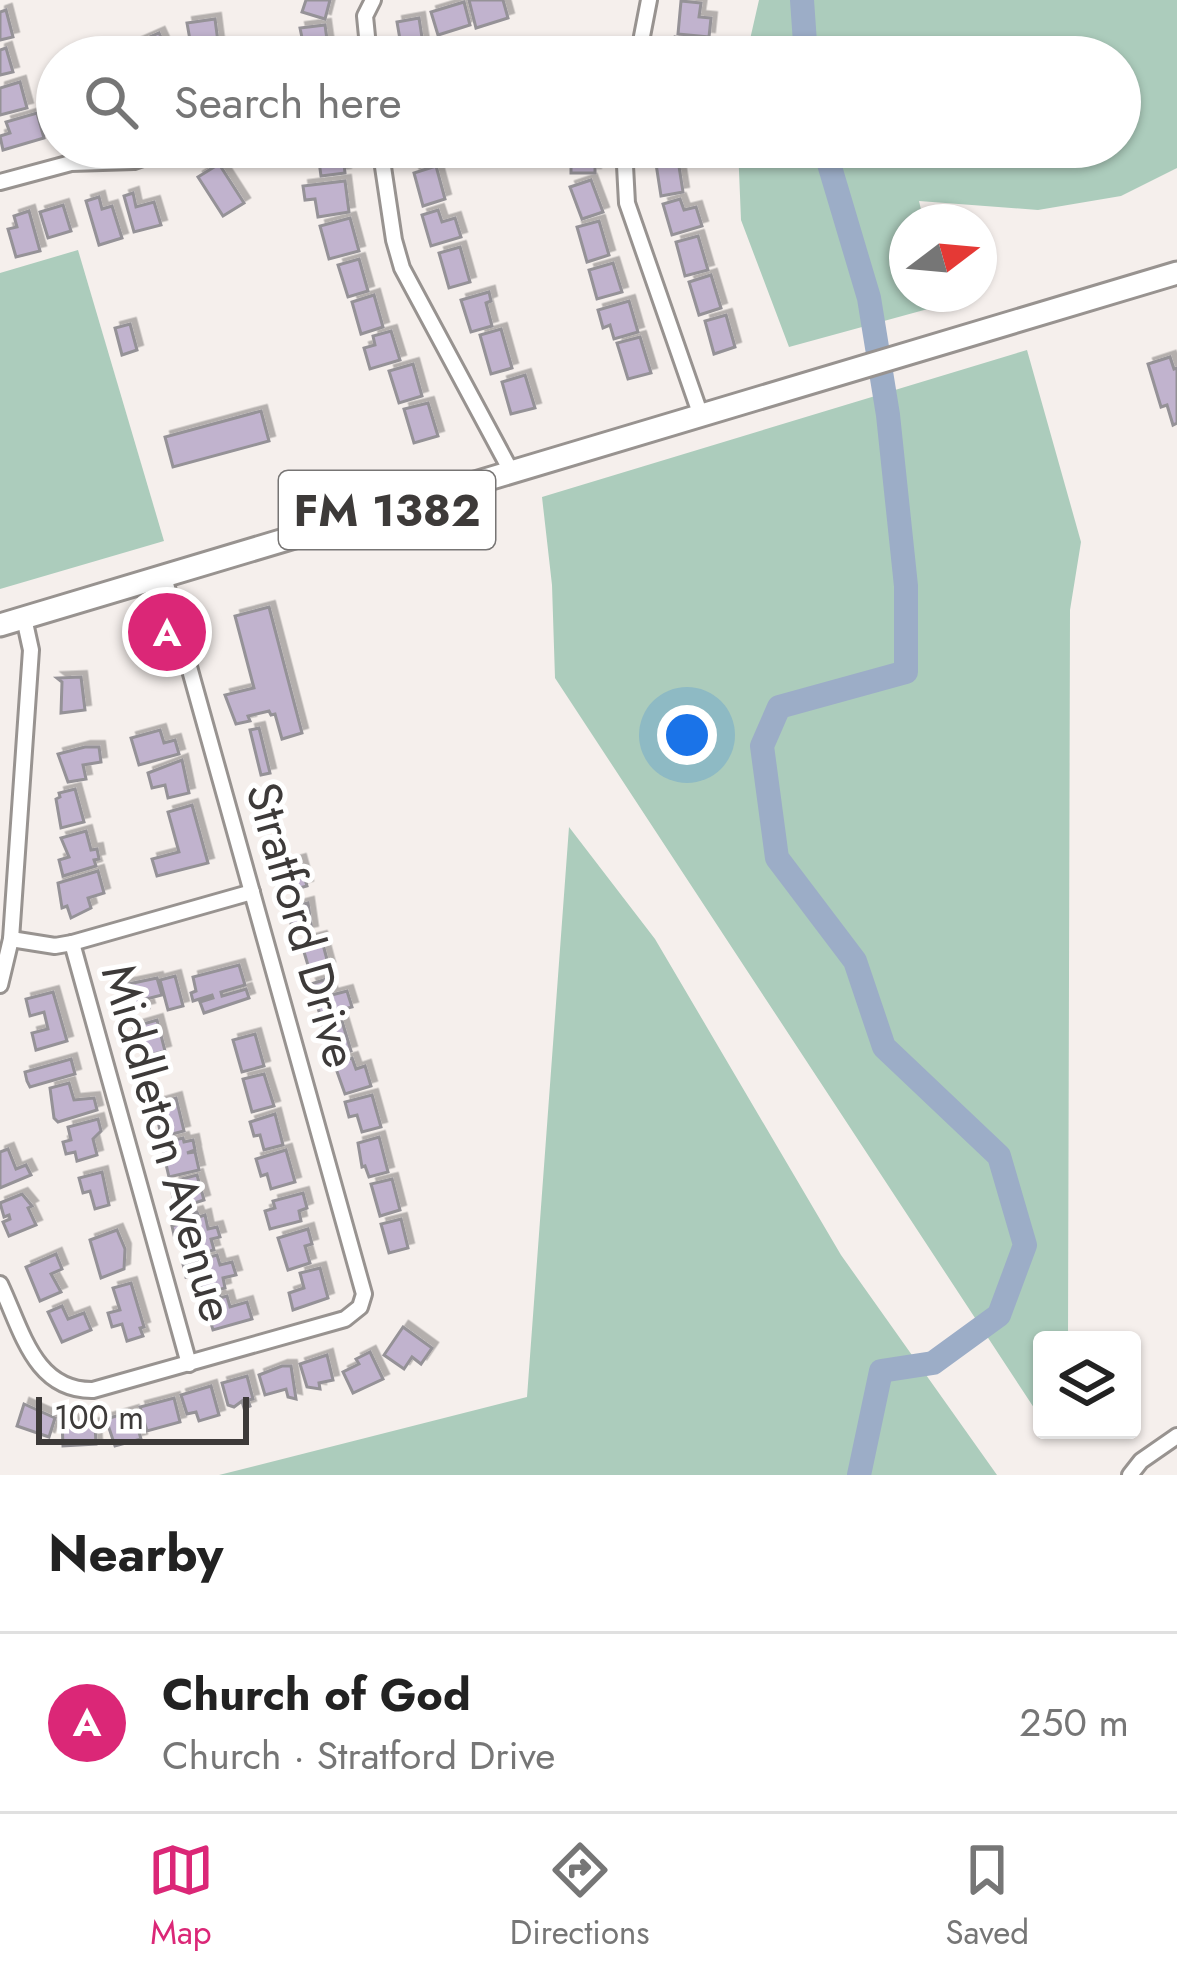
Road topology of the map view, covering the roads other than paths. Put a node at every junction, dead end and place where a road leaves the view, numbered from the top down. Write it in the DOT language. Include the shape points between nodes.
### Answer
graph roads {
  1 [pos="373,0"];
  2 [pos="650,0"];
  3 [pos="367,36"];
  4 [pos="642,36"];
  5 [pos="54,168"];
  6 [pos="383,168"];
  7 [pos="625,168"];
  8 [pos="0,182"];
  9 [pos="1177,273"];
  10 [pos="700,416"];
  11 [pos="512,472"];
  12 [pos="164,577"];
  13 [pos="24,618"];
  14 [pos="0,626"];
  15 [pos="7,863"];
  16 [pos="252,892"];
  17 [pos="11,939"];
  18 [pos="72,943"];
  19 [pos="0,985"];
  20 [pos="0,1284"];
  21 [pos="189,1364"];
  22 [pos="1174,1444"];
  23 [pos="1130,1475"];
  1 -- 3 [label="street" via="364,16"];
  2 -- 4 [label="street"];
  5 -- 8 [label="street"];
  6 -- 11 [label="street" via="402,268"];
  7 -- 10 [label="street" via="627,203"];
  9 -- 10 [label="main road, FM 1382"];
  10 -- 11 [label="main road, FM 1382"];
  11 -- 12 [label="main road, FM 1382"];
  12 -- 13 [label="main road, FM 1382"];
  12 -- 16 [label="street, Stratford Drive"];
  13 -- 14 [label="main road, FM 1382"];
  13 -- 15 [label="street" via="31,650"];
  15 -- 17 [label="street"];
  16 -- 18 [label="street"];
  16 -- 21 [label="street, Stratford Drive" via="364,1294 345,1319"];
  17 -- 18 [label="street"];
  17 -- 19 [label="street"];
  18 -- 21 [label="street, Middleton Avenue"];
  20 -- 21 [label="street" via="43,1374 72,1390"];
  22 -- 23 [label="street"];
}
